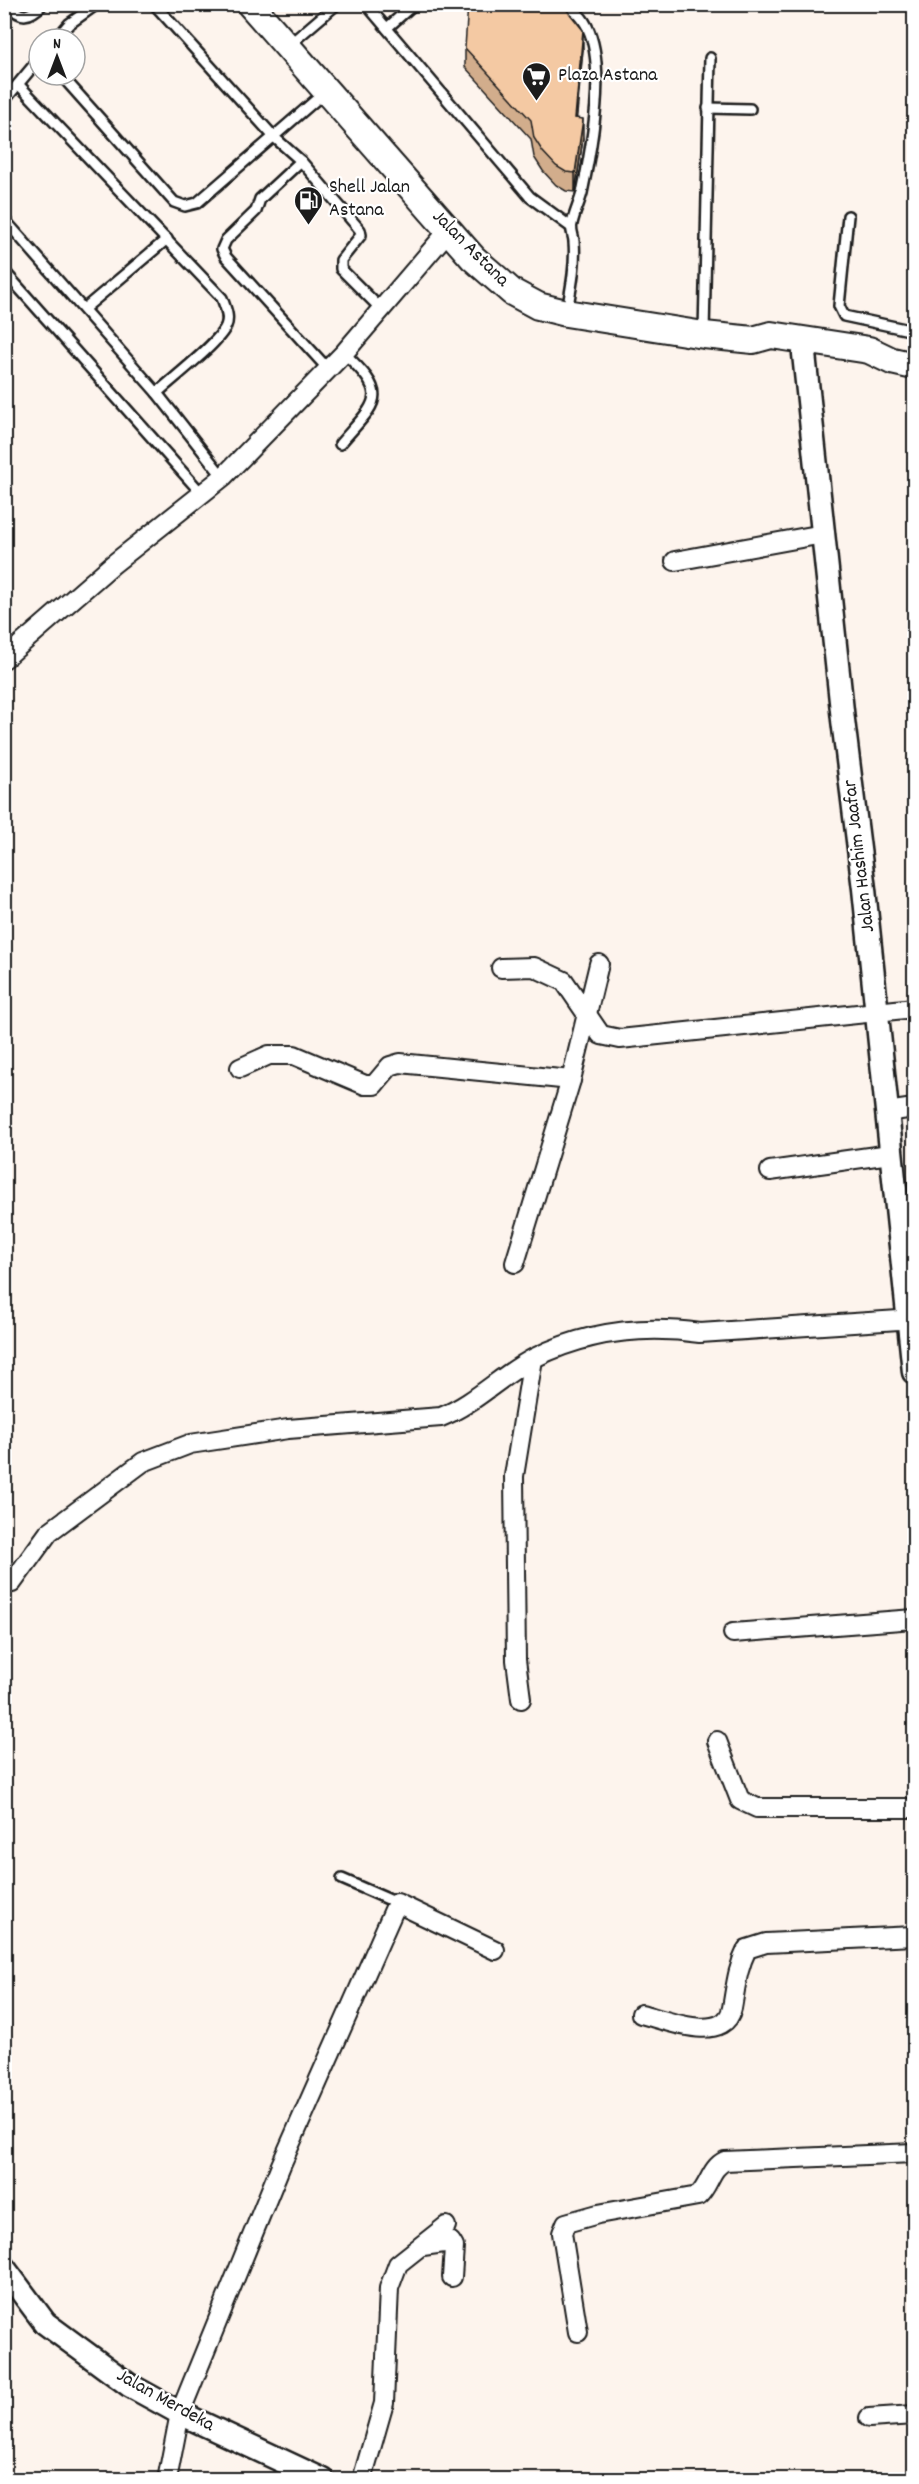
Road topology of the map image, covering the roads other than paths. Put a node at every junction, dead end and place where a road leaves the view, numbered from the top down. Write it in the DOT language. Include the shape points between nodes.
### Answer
graph roads {
  1 [pos="8,4"];
  2 [pos="44,4"];
  3 [pos="97,4"];
  4 [pos="154,4"];
  5 [pos="250,4"];
  6 [pos="338,4"];
  7 [pos="366,4"];
  8 [pos="414,4"];
  9 [pos="559,4"];
  10 [pos="66,27"];
  11 [pos="387,28"];
  12 [pos="287,46"];
  13 [pos="710,58"];
  14 [pos="27,75"];
  15 [pos="19,85"];
  16 [pos="73,87"];
  17 [pos="325,92"];
  18 [pos="4,101"];
  19 [pos="708,108"];
  20 [pos="750,109"];
  21 [pos="274,137"];
  22 [pos="301,161"];
  23 [pos="848,216"];
  24 [pos="4,219"];
  25 [pos="571,226"];
  26 [pos="449,230"];
  27 [pos="167,240"];
  28 [pos="4,271"];
  29 [pos="85,308"];
  30 [pos="381,309"];
  31 [pos="567,313"];
  32 [pos="915,331"];
  33 [pos="704,335"];
  34 [pos="805,347"];
  35 [pos="344,353"];
  36 [pos="903,364"];
  37 [pos="328,369"];
  38 [pos="157,393"];
  39 [pos="340,444"];
  40 [pos="223,477"];
  41 [pos="202,494"];
  42 [pos="823,534"];
  43 [pos="675,561"];
  44 [pos="4,659"];
  45 [pos="599,964"];
  46 [pos="501,968"];
  47 [pos="915,1008"];
  48 [pos="877,1012"];
  49 [pos="587,1018"];
  50 [pos="240,1068"];
  51 [pos="571,1080"];
  52 [pos="915,1108"];
  53 [pos="887,1112"];
  54 [pos="890,1154"];
  55 [pos="770,1171"];
  56 [pos="515,1263"];
  57 [pos="911,1319"];
  58 [pos="533,1359"];
  59 [pos="915,1372"];
  60 [pos="4,1584"];
  61 [pos="915,1619"];
  62 [pos="732,1633"];
  63 [pos="521,1699"];
  64 [pos="717,1741"];
  65 [pos="915,1808"];
  66 [pos="342,1879"];
  67 [pos="397,1903"];
  68 [pos="915,1936"];
  69 [pos="495,1950"];
  70 [pos="641,2014"];
  71 [pos="915,2153"];
  72 [pos="446,2226"];
  73 [pos="423,2246"];
  74 [pos="4,2268"];
  75 [pos="452,2277"];
  76 [pos="578,2332"];
  77 [pos="180,2413"];
  78 [pos="915,2415"];
  79 [pos="869,2418"];
  80 [pos="167,2480"];
  81 [pos="323,2480"];
  82 [pos="362,2480"];
  1 -- 2 [label="lane" via="16,14 26,16 33,15"];
  3 -- 10 [label="lane"];
  4 -- 21 [label="lane"];
  5 -- 12 [label="main road, Jalan Astana"];
  6 -- 12 [label="lane"];
  7 -- 11 [label="lane"];
  8 -- 11 [label="lane"];
  9 -- 25 [label="lane" via="584,18 596,55 590,139 581,195"];
  11 -- 25 [label="lane" via="530,197"];
  12 -- 17 [label="main road, Jalan Astana"];
  13 -- 19 [label="lane"];
  14 -- 15 [label="lane"];
  15 -- 18 [label="lane"];
  15 -- 27 [label="lane"];
  16 -- 21 [label="lane" via="174,202 185,206 197,203"];
  17 -- 21 [label="lane"];
  17 -- 26 [label="main road, Jalan Astana"];
  19 -- 20 [label="lane"];
  19 -- 33 [label="lane"];
  21 -- 22 [label="lane"];
  22 -- 30 [label="lane" via="360,230 361,235 340,260 340,268"];
  22 -- 37 [label="lane" via="260,199 256,212 226,240 222,249"];
  23 -- 32 [label="lane" via="839,306 844,316"];
  24 -- 29 [label="lane"];
  25 -- 31 [label="lane" via="574,252"];
  26 -- 30 [label="street"];
  26 -- 31 [label="main road, Jalan Astana" via="473,258 512,292 538,306"];
  27 -- 29 [label="lane"];
  27 -- 38 [label="lane" via="222,298 228,314 227,326 218,337"];
  28 -- 41 [label="lane"];
  29 -- 38 [label="lane"];
  30 -- 35 [label="street"];
  31 -- 33 [label="main road, Jalan Astana"];
  33 -- 34 [label="main road, Jalan Astana" via="753,340 771,335"];
  34 -- 36 [label="main road, Jalan Astana" via="867,363"];
  34 -- 42 [label="street, Jalan Hashim Jaafar"];
  35 -- 37 [label="street"];
  35 -- 39 [label="lane" via="375,389 369,410"];
  37 -- 40 [label="street"];
  38 -- 40 [label="lane"];
  40 -- 41 [label="street"];
  41 -- 44 [label="street" via="112,565"];
  42 -- 43 [label="street"];
  42 -- 48 [label="street, Jalan Hashim Jaafar"];
  45 -- 49 [label="street"];
  46 -- 49 [label="street" via="534,967 564,981"];
  47 -- 48 [label="street"];
  48 -- 49 [label="street" via="620,1039 601,1035"];
  48 -- 53 [label="street, Jalan Hashim Jaafar"];
  49 -- 51 [label="street"];
  50 -- 51 [label="street" via="269,1055 294,1055 365,1085 374,1085 390,1066 400,1063"];
  51 -- 56 [label="street"];
  52 -- 53 [label="street"];
  53 -- 54 [label="street, Jalan Hashim Jaafar"];
  54 -- 55 [label="street"];
  54 -- 57 [label="street, Jalan Hashim Jaafar"];
  57 -- 58 [label="street" via="700,1334 664,1328 598,1335"];
  57 -- 59 [label="street, Jalan Hashim Jaafar"];
  58 -- 60 [label="street" via="462,1408 441,1417 288,1429 190,1444 143,1462 49,1532 12,1583"];
  58 -- 63 [label="street" via="514,1476 516,1660"];
  61 -- 62 [label="street"];
  64 -- 65 [label="street" via="740,1800 757,1808"];
  66 -- 67 [label="lane"];
  67 -- 69 [label="street"];
  67 -- 77 [label="street" via="281,2165"];
  68 -- 70 [label="street" via="766,1943 747,1949 738,1967 731,2012 724,2023 708,2030"];
  71 -- 76 [label="street" via="725,2161 717,2165 706,2189 698,2196 566,2223 562,2233"];
  72 -- 73 [label="street"];
  73 -- 75 [label="street" via="451,2242"];
  73 -- 82 [label="street" via="398,2264 389,2288 384,2403"];
  74 -- 77 [label="street, Jalan Merdeka" via="45,2323 129,2385"];
  77 -- 80 [label="street"];
  77 -- 81 [label="street, Jalan Merdeka"];
  78 -- 79 [label="street"];
}
